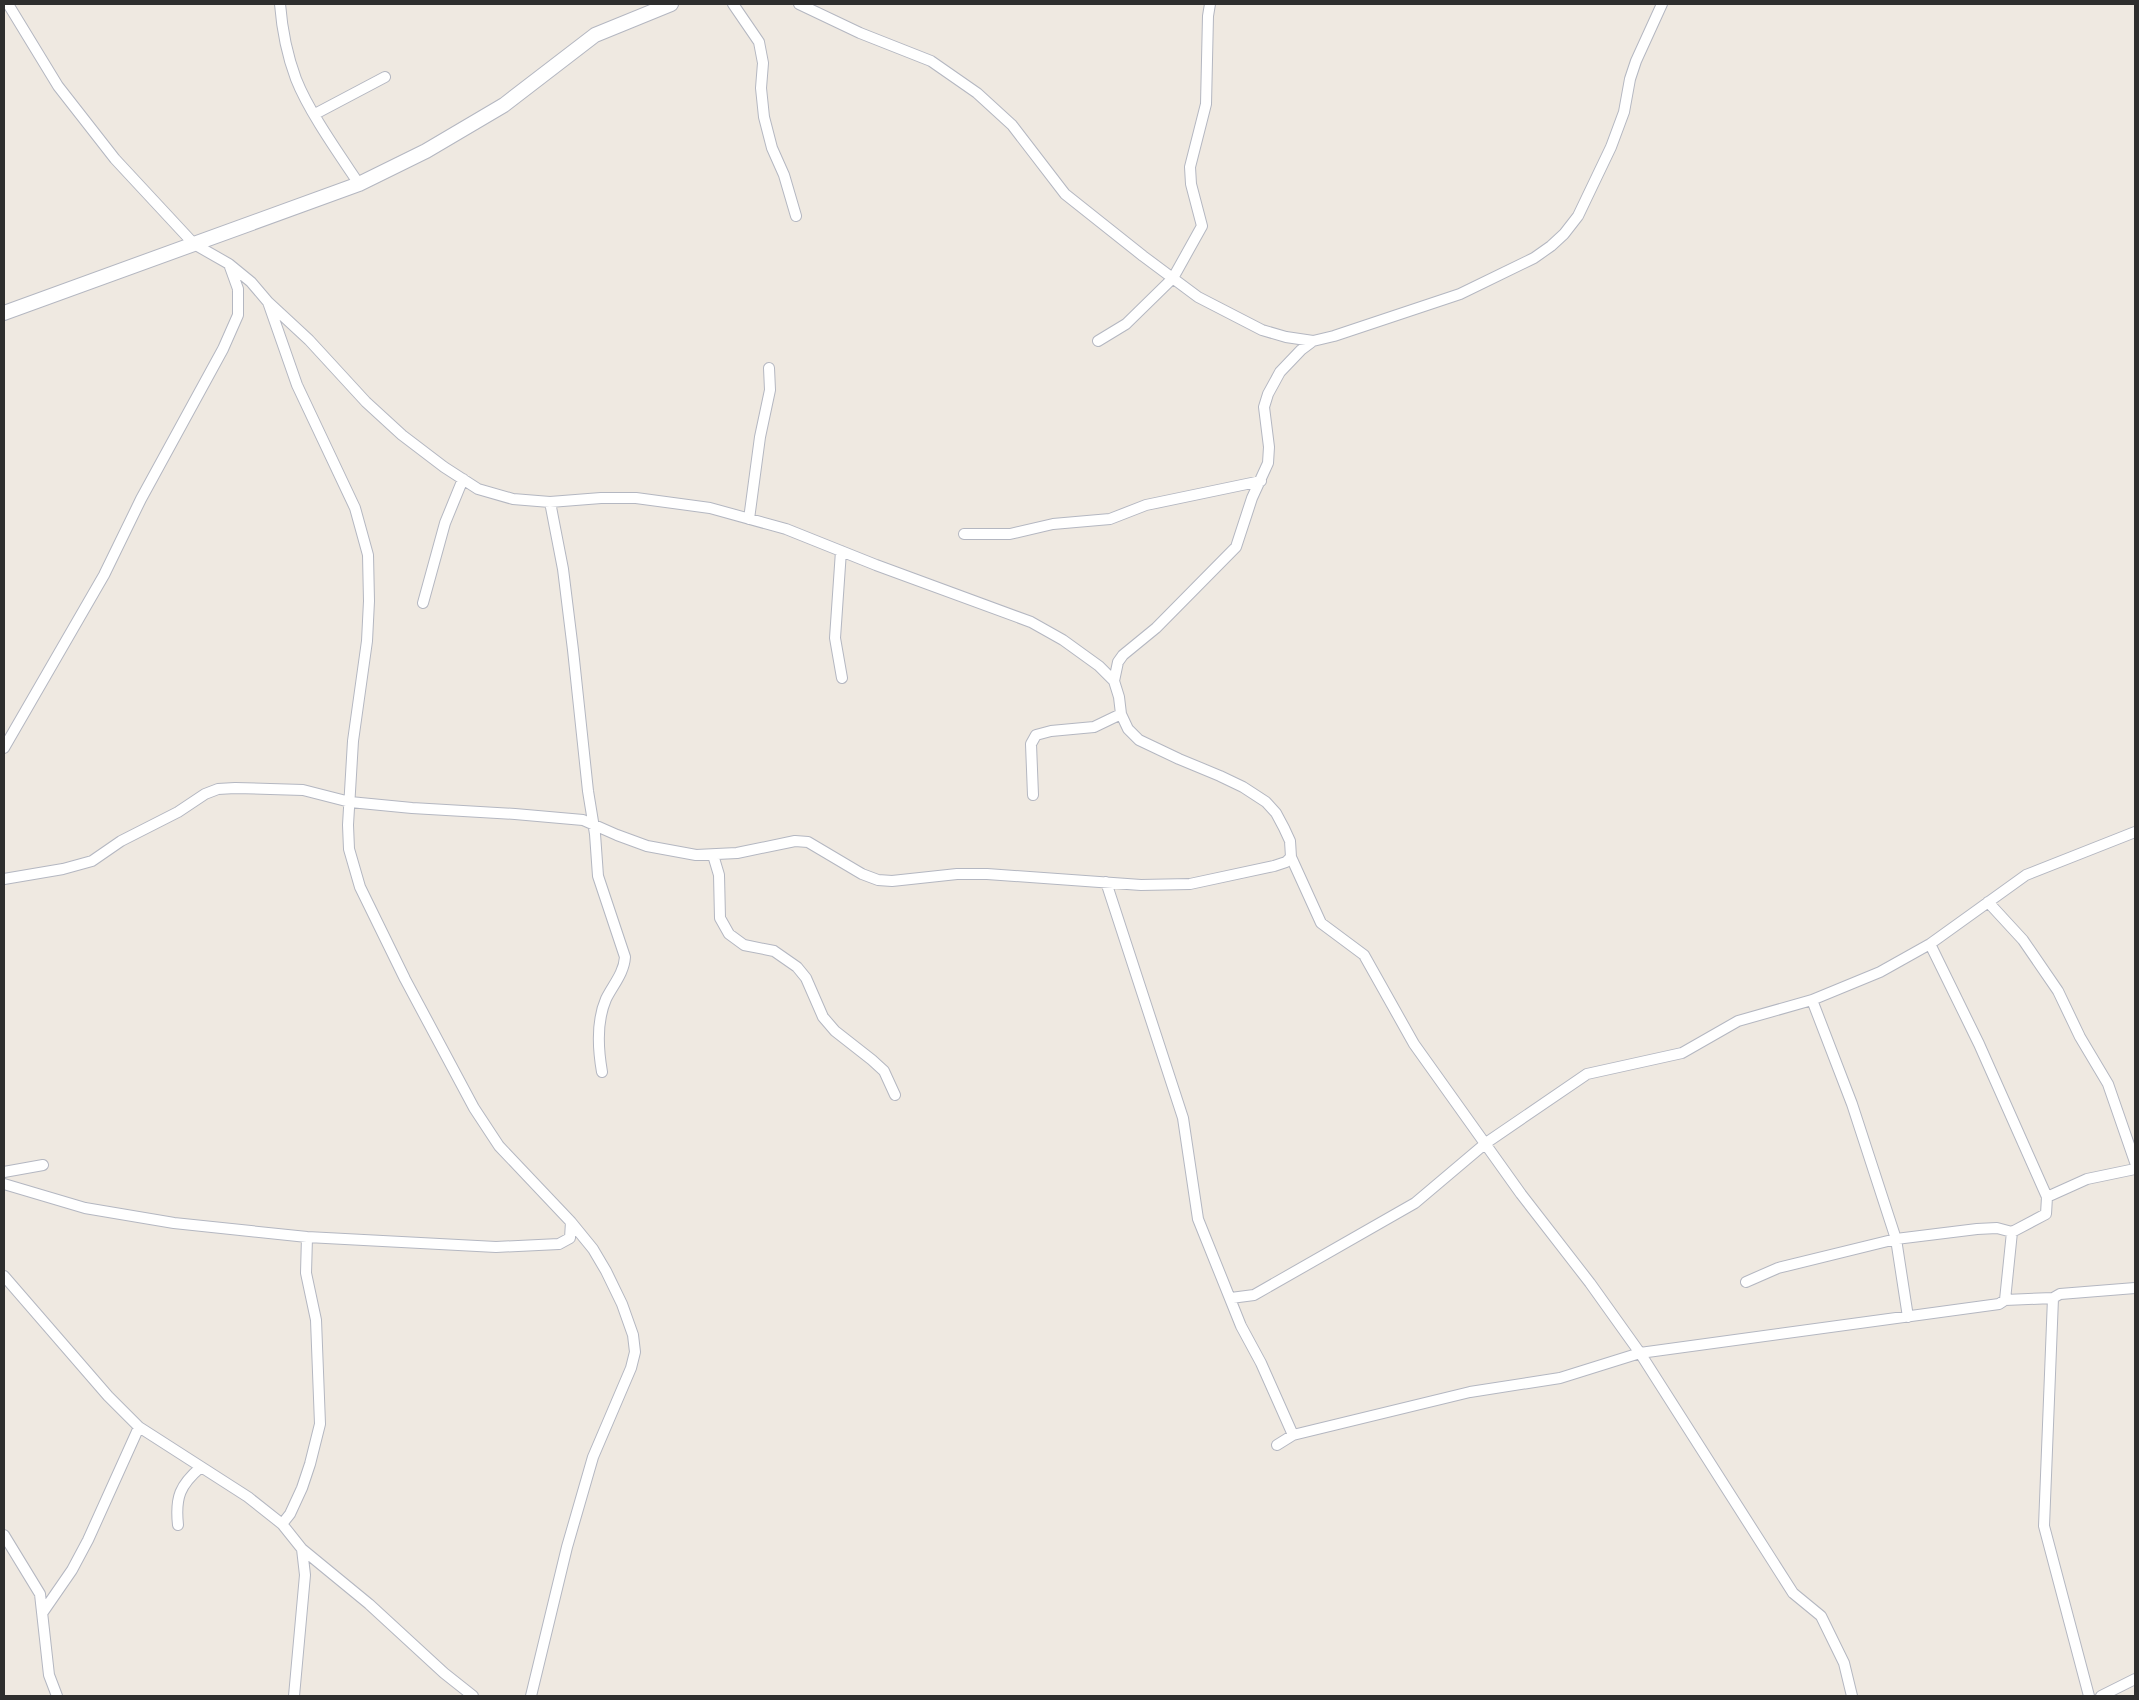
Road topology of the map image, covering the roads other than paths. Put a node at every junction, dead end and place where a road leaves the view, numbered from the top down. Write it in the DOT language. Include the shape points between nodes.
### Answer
graph roads {
  1 [pos="8,4"];
  2 [pos="280,4"];
  3 [pos="671,4"];
  4 [pos="733,4"];
  5 [pos="800,4"];
  6 [pos="1210,4"];
  7 [pos="1662,4"];
  8 [pos="385,77"];
  9 [pos="315,114"];
  10 [pos="360,184"];
  11 [pos="796,216"];
  12 [pos="194,244"];
  13 [pos="229,264"];
  14 [pos="1173,278"];
  15 [pos="268,302"];
  16 [pos="4,313"];
  17 [pos="1098,341"];
  18 [pos="1313,341"];
  19 [pos="769,368"];
  20 [pos="463,479"];
  21 [pos="1261,481"];
  22 [pos="550,502"];
  23 [pos="749,519"];
  24 [pos="964,534"];
  25 [pos="842,551"];
  26 [pos="423,603"];
  27 [pos="842,678"];
  28 [pos="1114,681"];
  29 [pos="1120,714"];
  30 [pos="4,747"];
  31 [pos="1033,795"];
  32 [pos="350,802"];
  33 [pos="592,823"];
  34 [pos="2135,832"];
  35 [pos="713,855"];
  36 [pos="1291,857"];
  37 [pos="4,879"];
  38 [pos="1106,882"];
  39 [pos="1988,902"];
  40 [pos="1930,944"];
  41 [pos="1812,1000"];
  42 [pos="602,1072"];
  43 [pos="895,1095"];
  44 [pos="1486,1143"];
  45 [pos="2135,1162"];
  46 [pos="43,1165"];
  47 [pos="2135,1169"];
  48 [pos="4,1172"];
  49 [pos="4,1184"];
  50 [pos="2047,1198"];
  51 [pos="571,1222"];
  52 [pos="2012,1232"];
  53 [pos="307,1237"];
  54 [pos="1896,1239"];
  55 [pos="4,1276"];
  56 [pos="1746,1282"];
  57 [pos="2135,1288"];
  58 [pos="1231,1298"];
  59 [pos="2054,1298"];
  60 [pos="2005,1300"];
  61 [pos="1908,1317"];
  62 [pos="1640,1353"];
  63 [pos="139,1427"];
  64 [pos="1293,1434"];
  65 [pos="1277,1445"];
  66 [pos="201,1467"];
  67 [pos="282,1524"];
  68 [pos="178,1525"];
  69 [pos="4,1536"];
  70 [pos="302,1549"];
  71 [pos="43,1612"];
  72 [pos="2135,1679"];
  73 [pos="458,1684"];
  74 [pos="57,1696"];
  75 [pos="294,1696"];
  76 [pos="456,1696"];
  77 [pos="473,1696"];
  78 [pos="532,1696"];
  79 [pos="1852,1696"];
  80 [pos="2089,1696"];
  81 [pos="2101,1696"];
  1 -- 12 [label="street" via="58,86 115,159"];
  2 -- 9 [label="street" via="287,51 296,80"];
  3 -- 10 [label="main road" via="595,35 504,105"];
  4 -- 11 [label="street" via="760,42 764,117"];
  5 -- 14 [label="street" via="860,34 931,61 977,92 1012,125 1065,194"];
  6 -- 14 [label="street" via="1206,104 1190,167 1202,226"];
  7 -- 18 [label="street" via="1636,61 1624,112 1611,147 1578,216 1552,246 1460,294"];
  8 -- 9 [label="street"];
  9 -- 10 [label="street"];
  10 -- 12 [label="main road"];
  12 -- 13 [label="street"];
  12 -- 16 [label="main road"];
  13 -- 15 [label="street"];
  13 -- 30 [label="street" via="238,289 238,316 223,349 141,499 104,575"];
  14 -- 17 [label="street" via="1131,319"];
  14 -- 18 [label="street" via="1198,297 1262,330"];
  15 -- 20 [label="street" via="402,435"];
  15 -- 32 [label="street" via="297,385 355,508 368,555 367,641 353,741"];
  18 -- 21 [label="street" via="1285,366 1268,394 1264,407 1268,464"];
  19 -- 23 [label="street" via="770,390"];
  20 -- 22 [label="street" via="478,489 513,499"];
  20 -- 26 [label="street"];
  21 -- 24 [label="street" via="1146,504 1110,519 1054,524 1010,534"];
  21 -- 28 [label="street" via="1236,547 1168,617 1122,655"];
  22 -- 23 [label="street" via="636,498 710,508"];
  22 -- 33 [label="street" via="563,569"];
  23 -- 25 [label="street" via="786,529"];
  25 -- 27 [label="street" via="835,638"];
  25 -- 28 [label="street" via="1031,622 1064,640"];
  28 -- 29 [label="street"];
  29 -- 31 [label="street" via="1094,727 1036,735 1030,744"];
  29 -- 36 [label="street" via="1139,740 1243,787 1266,802 1276,813 1290,841"];
  32 -- 33 [label="street" via="567,818"];
  32 -- 37 [label="street" via="302,790 218,789 92,861"];
  32 -- 51 [label="street" via="349,849 360,887 405,979 474,1108 499,1146"];
  33 -- 35 [label="street" via="647,846"];
  33 -- 42 [label="street" via="598,876 625,957 624,966 605,1002 598,1051"];
  34 -- 39 [label="street" via="2026,874"];
  35 -- 38 [label="street" via="795,841 808,842 878,880 987,874"];
  35 -- 43 [label="street" via="719,875 720,918 729,934 744,945 774,951 797,968 806,978 823,1017 835,1031 884,1071"];
  36 -- 38 [label="street" via="1274,866 1190,884"];
  36 -- 44 [label="street" via="1320,923 1364,955 1414,1044"];
  38 -- 58 [label="street" via="1183,1118 1198,1219"];
  39 -- 40 [label="street"];
  39 -- 45 [label="street" via="2023,940 2058,991 2108,1084"];
  40 -- 41 [label="street" via="1880,972"];
  40 -- 50 [label="street" via="1979,1044"];
  41 -- 44 [label="street" via="1738,1021 1682,1053 1587,1074"];
  41 -- 54 [label="street" via="1852,1104"];
  44 -- 58 [label="street" via="1415,1203 1254,1295"];
  44 -- 62 [label="street"];
  46 -- 48 [label="street"];
  47 -- 50 [label="street" via="2087,1179"];
  49 -- 53 [label="street" via="85,1208 174,1223"];
  50 -- 52 [label="street" via="2046,1214"];
  51 -- 53 [label="street" via="570,1238 559,1244 496,1247"];
  51 -- 78 [label="street" via="593,1249 610,1279 633,1335 635,1352 593,1456 562,1564"];
  52 -- 54 [label="street" via="1997,1228 1977,1229"];
  52 -- 60 [label="street"];
  53 -- 67 [label="street" via="306,1273 316,1320 320,1424 302,1488"];
  54 -- 56 [label="street" via="1778,1268"];
  54 -- 61 [label="street"];
  55 -- 63 [label="street"];
  57 -- 59 [label="street" via="2060,1294"];
  58 -- 64 [label="street" via="1241,1326"];
  59 -- 60 [label="street"];
  59 -- 80 [label="street" via="2044,1526"];
  60 -- 61 [label="street" via="1999,1304"];
  61 -- 62 [label="street"];
  62 -- 64 [label="street" via="1560,1378 1470,1392"];
  62 -- 79 [label="street" via="1793,1593 1821,1616 1844,1663"];
  63 -- 66 [label="street"];
  63 -- 71 [label="street" via="88,1540"];
  64 -- 65 [label="street"];
  66 -- 67 [label="street" via="248,1497"];
  66 -- 68 [label="street" via="179,1492"];
  67 -- 70 [label="street"];
  69 -- 71 [label="street" via="40,1594"];
  70 -- 73 [label="street"];
  70 -- 75 [label="street" via="305,1575"];
  71 -- 74 [label="street" via="49,1675"];
  72 -- 81 [label="street"];
  73 -- 76 [label="street"];
  73 -- 77 [label="street"];
}
